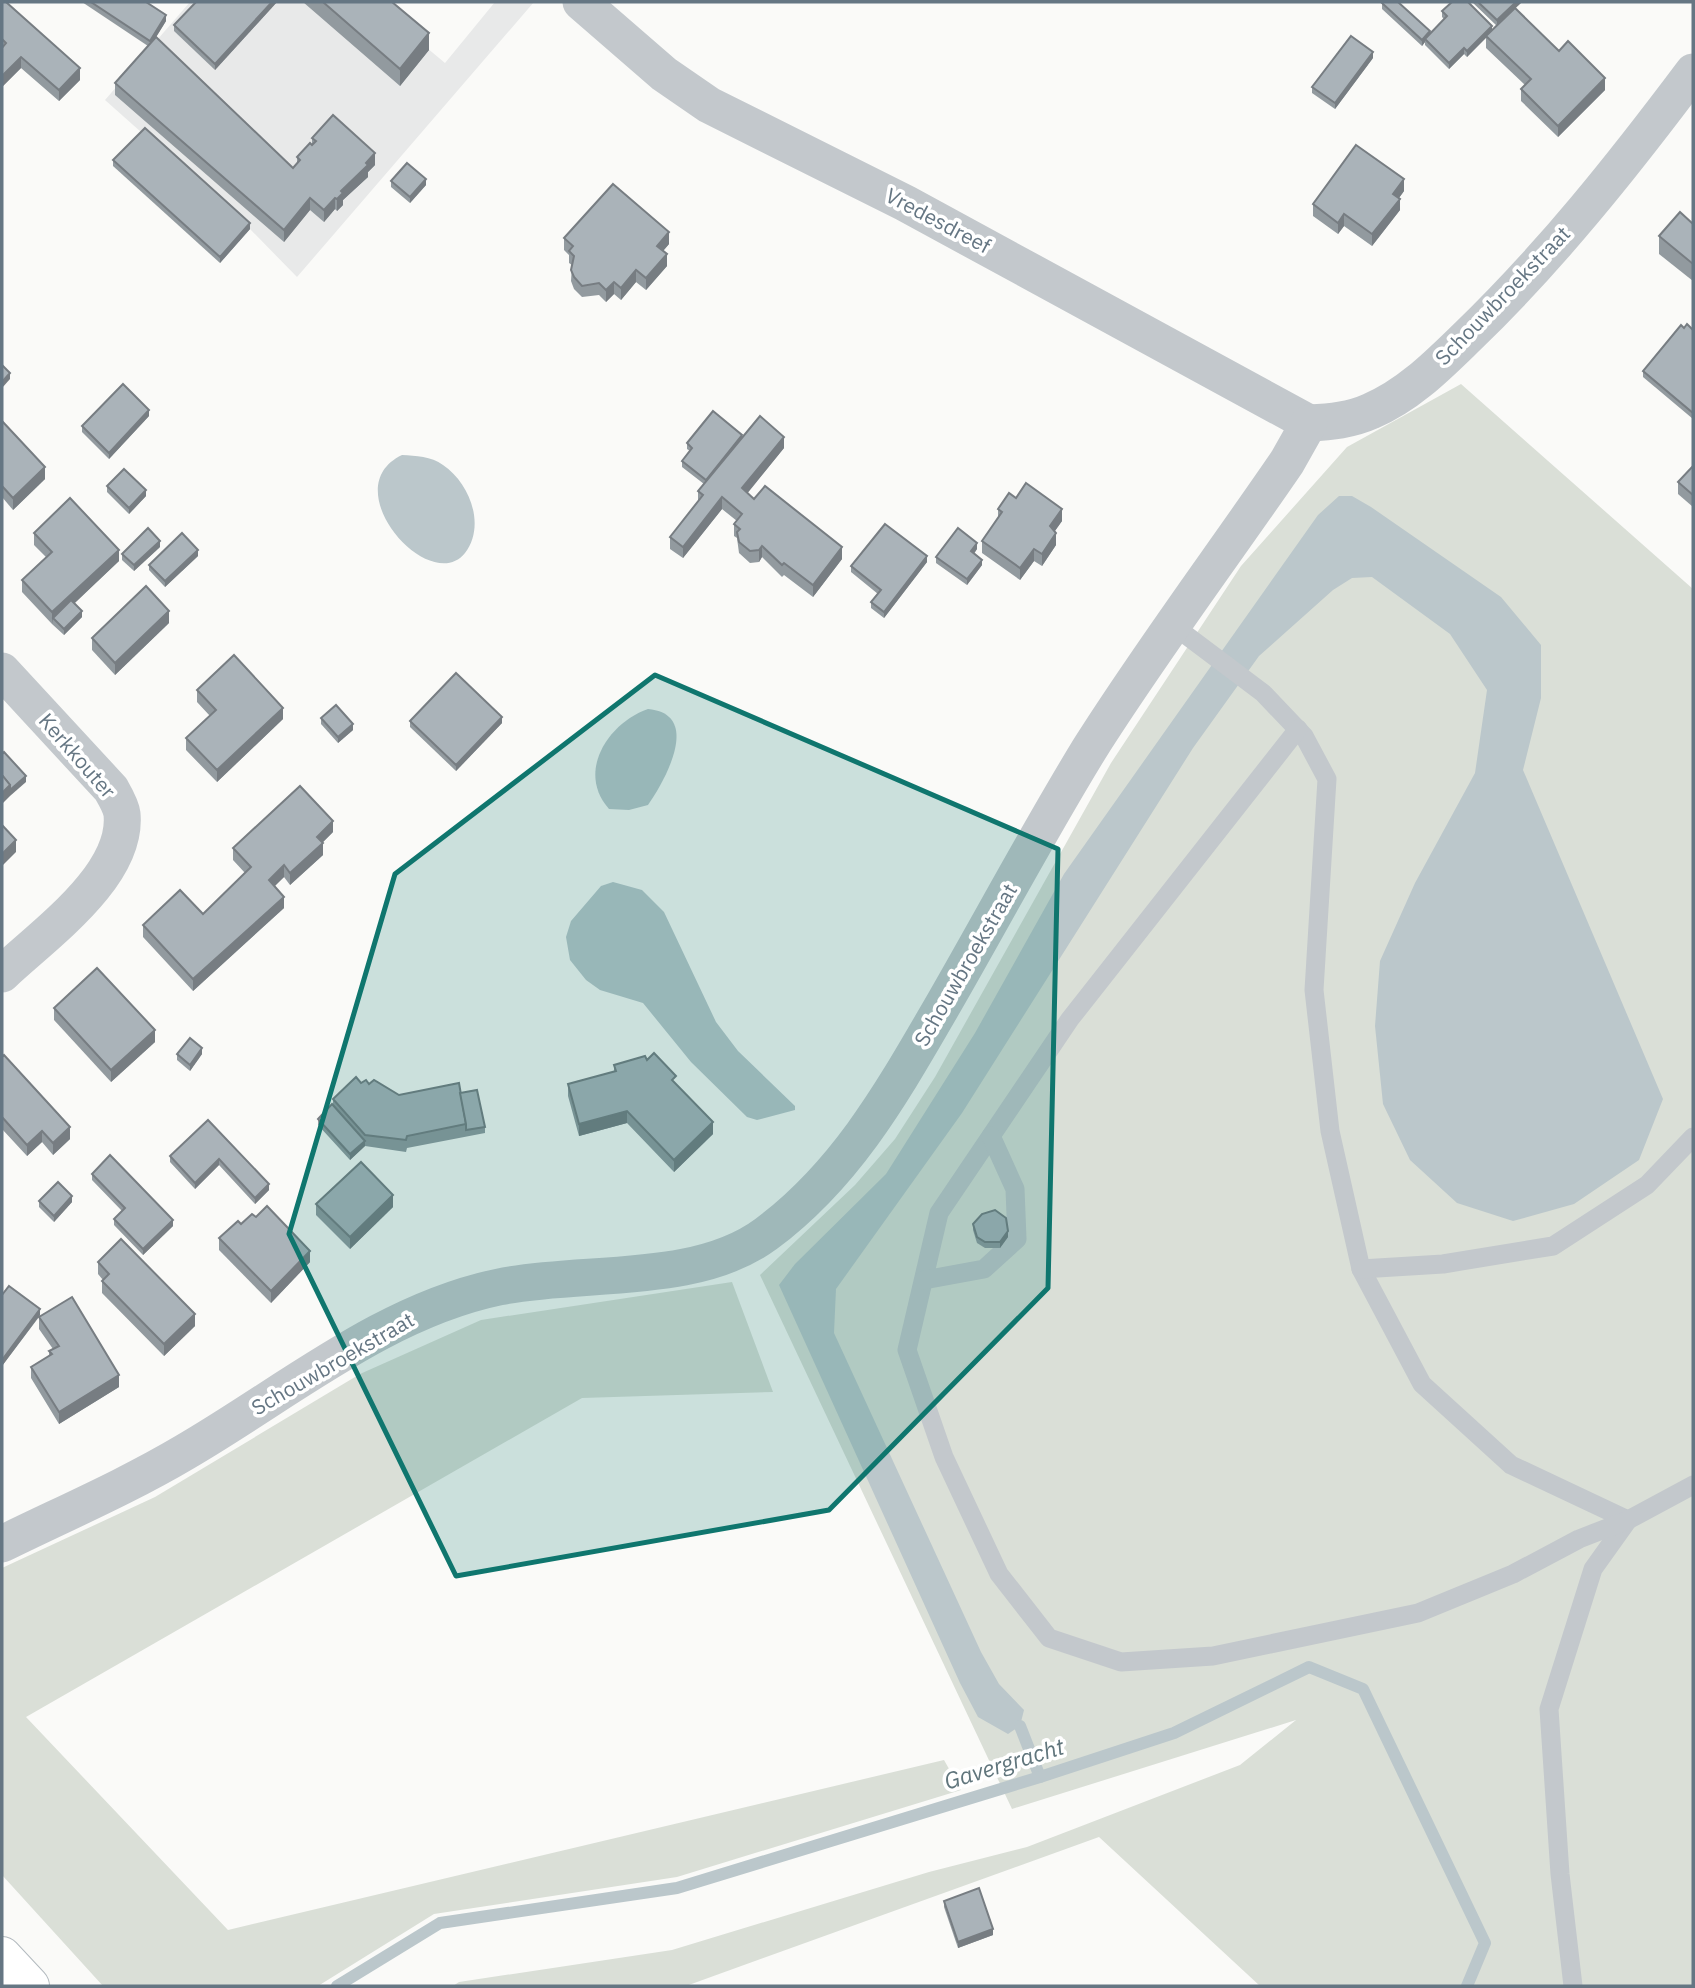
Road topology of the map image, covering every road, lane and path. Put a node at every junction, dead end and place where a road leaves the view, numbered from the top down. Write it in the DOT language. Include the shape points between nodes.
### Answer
graph roads {
  1 [pos="581,2"];
  2 [pos="1693,72"];
  3 [pos="1309,423"];
  4 [pos="1174,626"];
  5 [pos="2,671"];
  6 [pos="1298,729"];
  7 [pos="2,974"];
  8 [pos="990,1136"];
  9 [pos="1693,1138"];
  10 [pos="1361,1269"];
  11 [pos="924,1280"];
  12 [pos="1693,1485"];
  13 [pos="1628,1520"];
  14 [pos="2,1544"];
  15 [pos="2,1956"];
  16 [pos="30,1986"];
  17 [pos="1573,1986"];
  1 -- 3 [label="street, Vredesdreef" via="664,74 709,105 905,203"];
  2 -- 3 [label="street, Schouwbroekstraat" via="1576,219 1500,305 1426,376 1373,410 1339,422"];
  3 -- 4 [label="street, Schouwbroekstraat"];
  4 -- 6 [label="lane" via="1246,677"];
  4 -- 14 [label="street, Schouwbroekstraat" via="1091,747 878,1116 805,1201 766,1234 738,1252 685,1268 558,1278 496,1288 436,1306 366,1341 184,1453"];
  5 -- 7 [label="street, Kerkkouter" via="111,789 122,811 121,839 108,868 94,887"];
  6 -- 8 [label="lane" via="1070,1019"];
  6 -- 10 [label="lane" via="1327,779 1314,990 1329,1131"];
  8 -- 11 [label="lane" via="939,1213"];
  8 -- 11 [label="lane" via="1015,1189 1017,1239 984,1269"];
  9 -- 10 [label="lane" via="1647,1185 1553,1246 1443,1264"];
  10 -- 13 [label="lane" via="1422,1384 1511,1465"];
  11 -- 13 [label="lane" via="907,1350 944,1457 999,1574 1049,1637 1121,1662 1213,1656 1418,1613"];
  12 -- 13 [label="lane"];
  13 -- 17 [label="lane" via="1593,1569 1549,1709"];
  15 -- 16 [label="street"];
}
